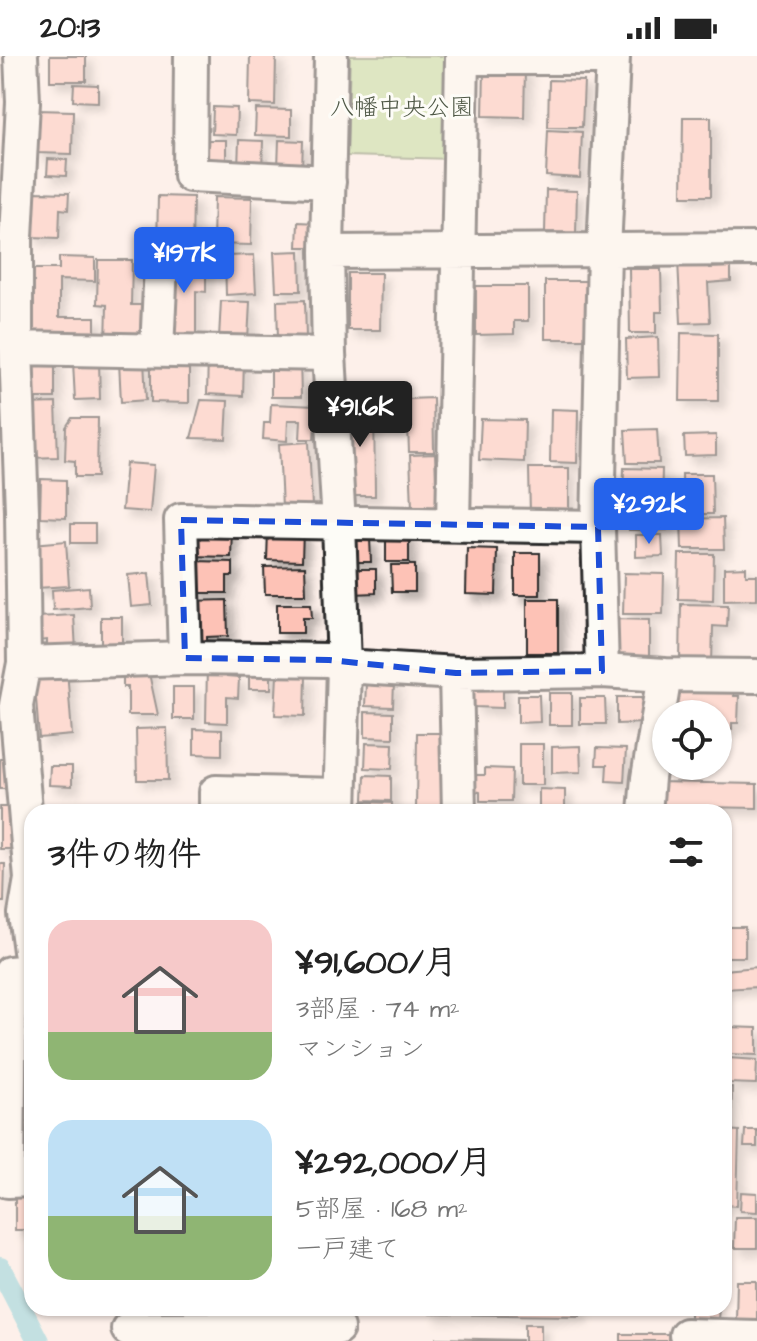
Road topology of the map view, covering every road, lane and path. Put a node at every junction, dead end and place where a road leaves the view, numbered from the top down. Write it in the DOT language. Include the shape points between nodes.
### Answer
graph roads {
  1 [pos="21,56"];
  2 [pos="191,56"];
  3 [pos="331,56"];
  4 [pos="535,57"];
  5 [pos="329,182"];
  6 [pos="757,249"];
  7 [pos="604,250"];
  8 [pos="459,251"];
  9 [pos="327,252"];
  10 [pos="161,264"];
  11 [pos="16,348"];
  12 [pos="157,350"];
  13 [pos="329,354"];
  14 [pos="10,445"];
  15 [pos="11,511"];
  16 [pos="339,524"];
  17 [pos="453,524"];
  18 [pos="598,527"];
  19 [pos="185,658"];
  20 [pos="24,663"];
  21 [pos="344,666"];
  22 [pos="602,671"];
  23 [pos="456,673"];
  24 [pos="665,675"];
  25 [pos="757,676"];
  26 [pos="25,804"];
  27 [pos="216,804"];
  28 [pos="340,804"];
  29 [pos="459,804"];
  30 [pos="646,804"];
  31 [pos="24,892"];
  32 [pos="12,913"];
  33 [pos="24,938"];
  34 [pos="24,972"];
  35 [pos="24,1180"];
  36 [pos="128,1326"];
  37 [pos="331,1327"];
  38 [pos="685,1328"];
  39 [pos="757,1337"];
  1 -- 11 [label="street"];
  2 -- 5 [label="street" via="190,175"];
  3 -- 5 [label="street"];
  4 -- 7 [label="street" via="613,58"];
  4 -- 8 [label="street" via="462,58"];
  5 -- 9 [label="street"];
  6 -- 7 [label="street"];
  7 -- 8 [label="street"];
  7 -- 18 [label="street"];
  8 -- 9 [label="street"];
  8 -- 17 [label="street"];
  9 -- 13 [label="street"];
  10 -- 12 [label="street"];
  11 -- 12 [label="street"];
  11 -- 14 [label="street"];
  12 -- 13 [label="street"];
  13 -- 16 [label="street"];
  14 -- 15 [label="street"];
  15 -- 20 [label="street"];
  16 -- 17 [label="street"];
  16 -- 19 [label="street" via="181,520"];
  16 -- 21 [label="street"];
  17 -- 18 [label="street"];
  18 -- 22 [label="street"];
  19 -- 20 [label="street"];
  19 -- 21 [label="street" via="329,660"];
  20 -- 26 [label="street" via="16,705"];
  21 -- 23 [label="street"];
  21 -- 28 [label="street"];
  22 -- 23 [label="street"];
  22 -- 24 [label="street"];
  23 -- 29 [label="street"];
  24 -- 25 [label="street"];
  24 -- 30 [label="street"];
  27 -- 28 [label="street" via="216,792"];
  31 -- 32 [label="street"];
  32 -- 33 [label="street"];
  34 -- 35 [label="street" via="10,973 8,1181"];
  36 -- 37 [label="street"];
  38 -- 39 [label="street"];
}
